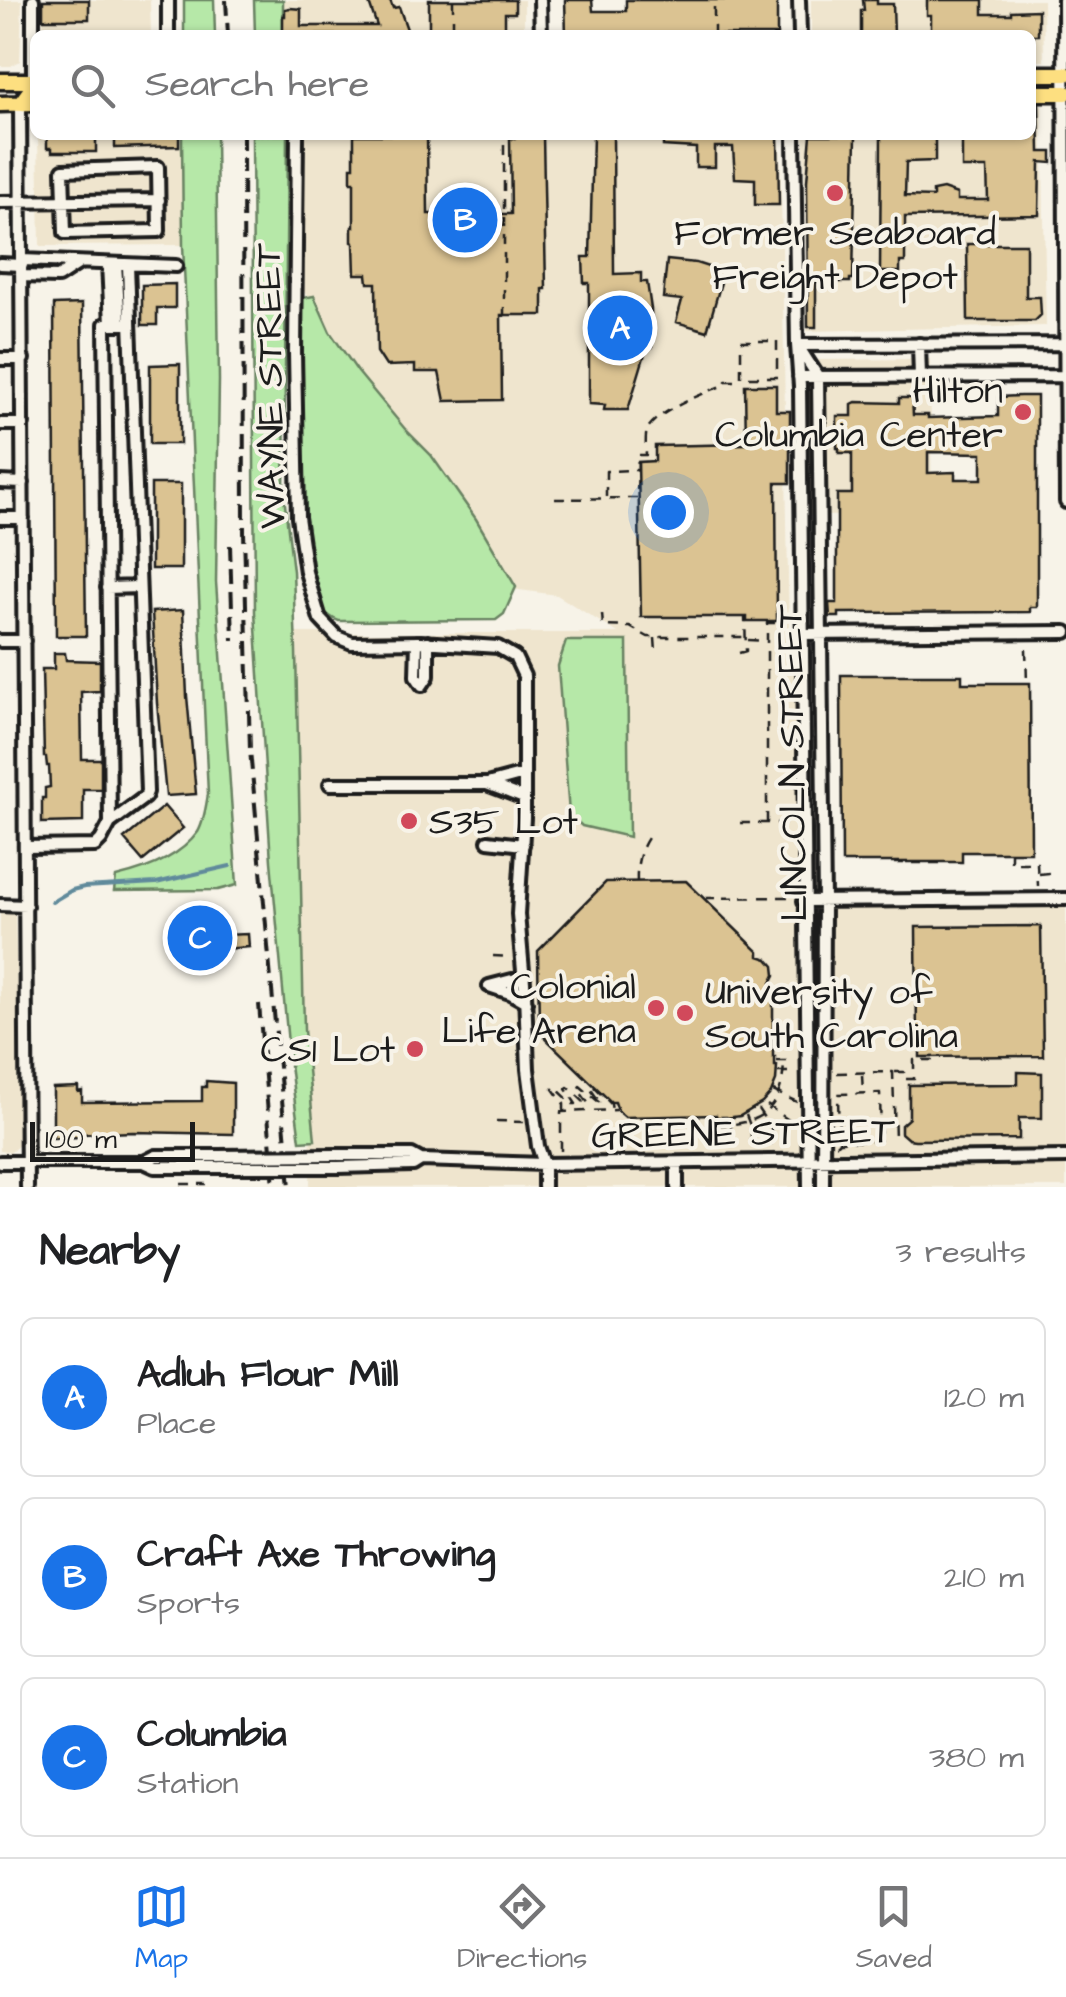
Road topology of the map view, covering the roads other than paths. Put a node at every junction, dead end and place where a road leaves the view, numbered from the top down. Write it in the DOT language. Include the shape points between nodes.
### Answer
graph roads {
  1 [pos="32,0"];
  2 [pos="168,0"];
  3 [pos="540,0"];
  4 [pos="799,0"];
  5 [pos="1064,0"];
  6 [pos="33,30"];
  7 [pos="168,30"];
  8 [pos="540,30"];
  9 [pos="800,30"];
  10 [pos="1036,74"];
  11 [pos="1065,74"];
  12 [pos="0,81"];
  13 [pos="30,84"];
  14 [pos="1065,93"];
  15 [pos="1036,94"];
  16 [pos="0,104"];
  17 [pos="28,104"];
  18 [pos="297,140"];
  19 [pos="794,140"];
  20 [pos="158,200"];
  21 [pos="64,201"];
  22 [pos="0,202"];
  23 [pos="21,202"];
  24 [pos="0,264"];
  25 [pos="118,264"];
  26 [pos="176,266"];
  27 [pos="22,267"];
  28 [pos="120,324"];
  29 [pos="919,344"];
  30 [pos="1065,344"];
  31 [pos="797,345"];
  32 [pos="0,360"];
  33 [pos="22,360"];
  34 [pos="1066,376"];
  35 [pos="799,377"];
  36 [pos="818,377"];
  37 [pos="920,377"];
  38 [pos="0,424"];
  39 [pos="23,424"];
  40 [pos="0,482"];
  41 [pos="23,483"];
  42 [pos="1066,502"];
  43 [pos="0,518"];
  44 [pos="24,518"];
  45 [pos="107,588"];
  46 [pos="140,588"];
  47 [pos="1066,632"];
  48 [pos="802,634"];
  49 [pos="820,634"];
  50 [pos="24,641"];
  51 [pos="0,642"];
  52 [pos="524,774"];
  53 [pos="330,784"];
  54 [pos="487,784"];
  55 [pos="524,798"];
  56 [pos="110,823"];
  57 [pos="488,842"];
  58 [pos="523,845"];
  59 [pos="26,847"];
  60 [pos="1066,899"];
  61 [pos="824,901"];
  62 [pos="804,902"];
  63 [pos="0,905"];
  64 [pos="26,906"];
  65 [pos="524,977"];
  66 [pos="526,1002"];
  67 [pos="1066,1158"];
  68 [pos="0,1162"];
  69 [pos="27,1162"];
  70 [pos="808,1162"];
  71 [pos="822,1162"];
  72 [pos="677,1163"];
  73 [pos="544,1164"];
  74 [pos="27,1187"];
  75 [pos="544,1187"];
  76 [pos="677,1187"];
  77 [pos="809,1187"];
  78 [pos="823,1187"];
  1 -- 6 [label="street"];
  2 -- 7 [label="street"];
  3 -- 8 [label="street"];
  4 -- 9 [label="street"];
  5 -- 11 [label="street"];
  10 -- 11 [label="main road"];
  11 -- 14 [label="street"];
  12 -- 13 [label="main road"];
  14 -- 15 [label="main road"];
  14 -- 30 [label="street"];
  16 -- 17 [label="main road"];
  17 -- 23 [label="street"];
  18 -- 52 [label="street, WAYNE STREET" via="298,516 318,616 352,644 498,647 515,657 524,676"];
  19 -- 31 [label="street, LINCOLN STREET"];
  20 -- 21 [label="street"];
  20 -- 21 [label="street" via="160,231 65,233"];
  20 -- 21 [label="street" via="158,167 63,170"];
  21 -- 23 [label="street"];
  22 -- 23 [label="street"];
  23 -- 27 [label="street"];
  24 -- 27 [label="street"];
  25 -- 26 [label="street"];
  25 -- 27 [label="street" via="58,260"];
  25 -- 28 [label="street"];
  25 -- 28 [label="street"];
  27 -- 33 [label="street"];
  28 -- 45 [label="street" via="105,324"];
  28 -- 46 [label="street"];
  29 -- 30 [label="street"];
  29 -- 31 [label="street"];
  29 -- 37 [label="street"];
  30 -- 34 [label="street"];
  31 -- 35 [label="street, LINCOLN STREET"];
  31 -- 36 [label="street"];
  32 -- 33 [label="street"];
  33 -- 39 [label="street"];
  34 -- 37 [label="street"];
  34 -- 42 [label="street"];
  35 -- 36 [label="street"];
  35 -- 48 [label="street, LINCOLN STREET"];
  36 -- 37 [label="street"];
  36 -- 49 [label="street, LINCOLN STREET"];
  38 -- 39 [label="street"];
  39 -- 41 [label="street"];
  40 -- 41 [label="street"];
  41 -- 44 [label="street"];
  43 -- 44 [label="street"];
  44 -- 50 [label="street"];
  45 -- 46 [label="street"];
  45 -- 56 [label="street"];
  46 -- 56 [label="street" via="147,792"];
  47 -- 49 [label="street"];
  48 -- 49 [label="street"];
  48 -- 62 [label="street, LINCOLN STREET"];
  49 -- 61 [label="street, LINCOLN STREET"];
  50 -- 51 [label="street"];
  50 -- 59 [label="street"];
  52 -- 54 [label="street"];
  52 -- 55 [label="street"];
  53 -- 54 [label="street"];
  54 -- 55 [label="street"];
  55 -- 58 [label="street"];
  56 -- 59 [label="street" via="95,846"];
  57 -- 58 [label="street"];
  58 -- 65 [label="street" via="518,914"];
  59 -- 64 [label="street"];
  60 -- 61 [label="street"];
  61 -- 62 [label="street"];
  61 -- 71 [label="street, LINCOLN STREET"];
  62 -- 70 [label="street, LINCOLN STREET"];
  63 -- 64 [label="street"];
  64 -- 69 [label="street"];
  65 -- 66 [label="street"];
  65 -- 66 [label="street" via="489,986"];
  66 -- 73 [label="street" via="528,1069"];
  67 -- 71 [label="street, GREENE STREET"];
  68 -- 69 [label="street, GREENE STREET"];
  69 -- 73 [label="street, GREENE STREET, bridge"];
  69 -- 74 [label="street"];
  70 -- 71 [label="street, GREENE STREET"];
  70 -- 72 [label="street, GREENE STREET"];
  70 -- 77 [label="street, LINCOLN STREET"];
  71 -- 78 [label="street, LINCOLN STREET"];
  72 -- 73 [label="street, GREENE STREET"];
  72 -- 76 [label="street"];
  73 -- 75 [label="street"];
}
